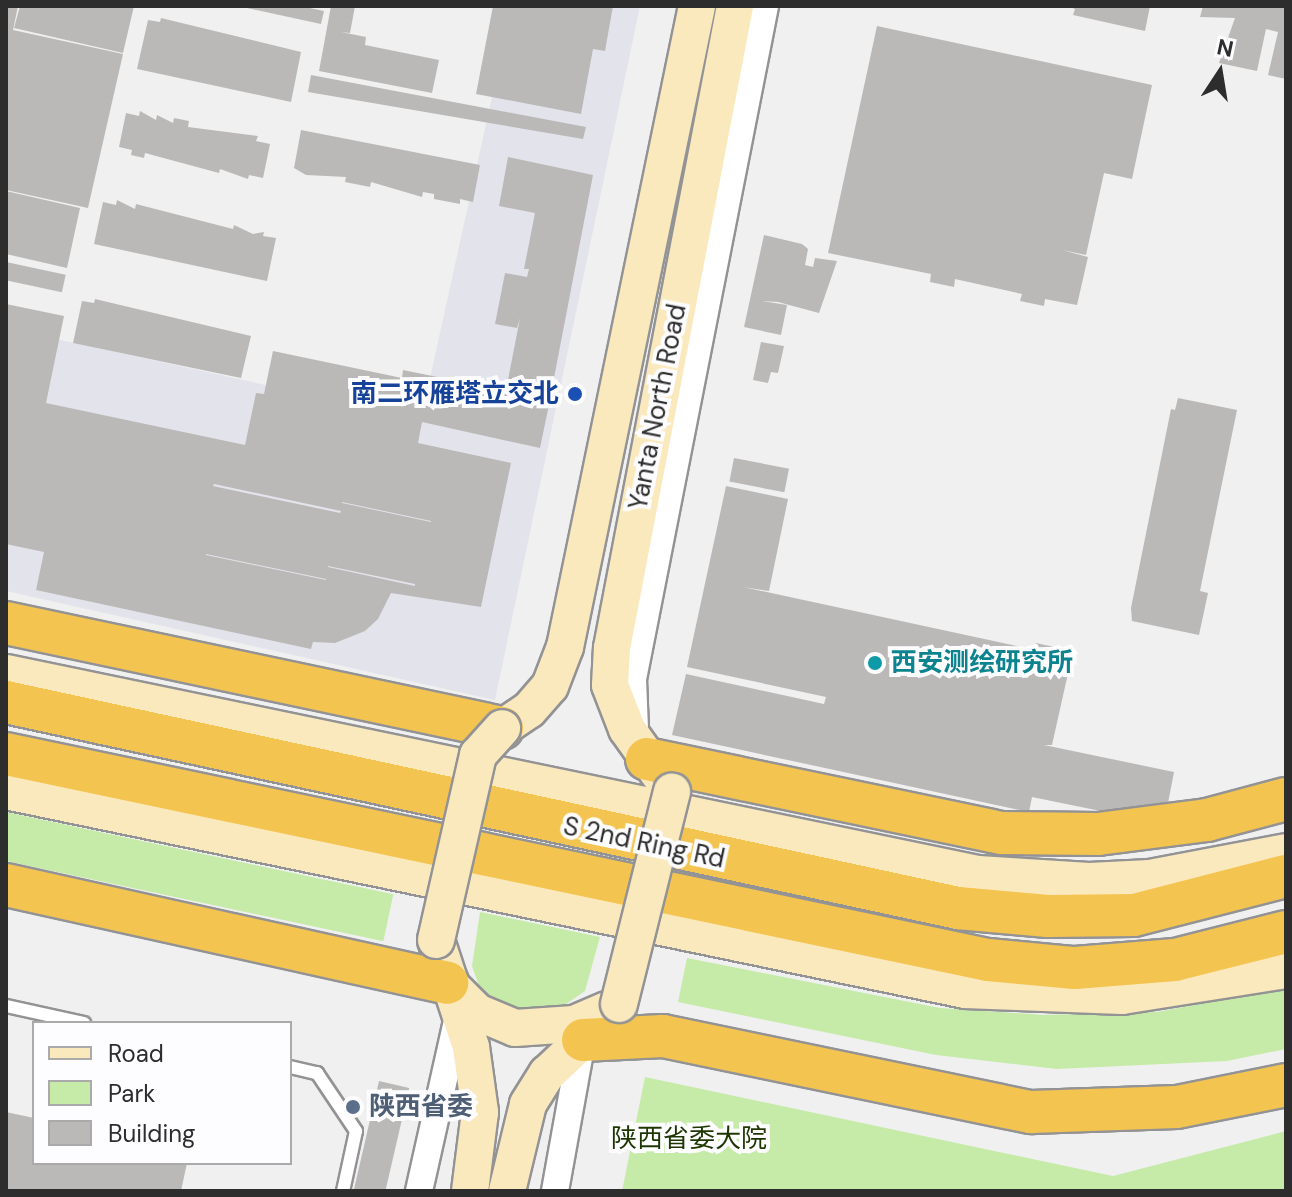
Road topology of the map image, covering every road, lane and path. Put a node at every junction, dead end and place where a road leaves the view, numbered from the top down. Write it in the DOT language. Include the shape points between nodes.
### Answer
graph roads {
  1 [pos="697,6"];
  2 [pos="735,6"];
  3 [pos="765,6"];
  4 [pos="6,623"];
  5 [pos="6,673"];
  6 [pos="6,702"];
  7 [pos="502,728"];
  8 [pos="642,751"];
  9 [pos="6,754"];
  10 [pos="6,791"];
  11 [pos="672,792"];
  12 [pos="1286,799"];
  13 [pos="1286,822"];
  14 [pos="1286,852"];
  15 [pos="6,870"];
  16 [pos="1286,876"];
  17 [pos="6,885"];
  18 [pos="1286,932"];
  19 [pos="436,940"];
  20 [pos="1286,970"];
  21 [pos="453,1000"];
  22 [pos="619,1004"];
  23 [pos="6,1006"];
  24 [pos="75,1021"];
  25 [pos="583,1040"];
  26 [pos="1286,1066"];
  27 [pos="292,1067"];
  28 [pos="1286,1085"];
  29 [pos="343,1191"];
  30 [pos="419,1191"];
  31 [pos="470,1191"];
  32 [pos="507,1191"];
  33 [pos="555,1191"];
  1 -- 7 [label="main road, Yanta North Road" via="565,647 550,686 529,710"];
  2 -- 8 [label="main road, Yanta North Road" via="612,648 610,685"];
  3 -- 8 [label="street" via="633,679"];
  4 -- 7 [label="highway"];
  5 -- 14 [label="main road" via="978,874 1089,881 1150,878"];
  6 -- 16 [label="highway, S 2nd Ring Rd" via="958,908 1048,916 1134,915"];
  7 -- 19 [label="main road, Yanta North Road, bridge" via="478,755"];
  8 -- 11 [label="main road, Yanta North Road"];
  8 -- 12 [label="highway" via="1002,833 1098,834 1207,820"];
  9 -- 18 [label="highway, S 2nd Ring Rd" via="988,960 1075,968 1175,960"];
  10 -- 20 [label="main road" via="965,990 1122,996"];
  11 -- 13 [label="highway" via="720,791 1011,850 1144,850"];
  11 -- 22 [label="main road, bridge"];
  15 -- 19 [label="highway" via="384,950"];
  17 -- 21 [label="highway"];
  19 -- 21 [label="main road"];
  21 -- 22 [label="main road" via="515,1028 574,1024"];
  21 -- 30 [label="street"];
  21 -- 31 [label="main road" via="471,1047 480,1112"];
  22 -- 25 [label="main road"];
  22 -- 26 [label="highway" via="986,1083 1111,1088 1185,1084"];
  23 -- 24 [label="lane"];
  25 -- 28 [label="highway" via="663,1036 1031,1112 1177,1107"];
  25 -- 32 [label="main road" via="547,1074 528,1104"];
  25 -- 33 [label="street"];
  27 -- 29 [label="lane" via="317,1073 356,1131"];
}
